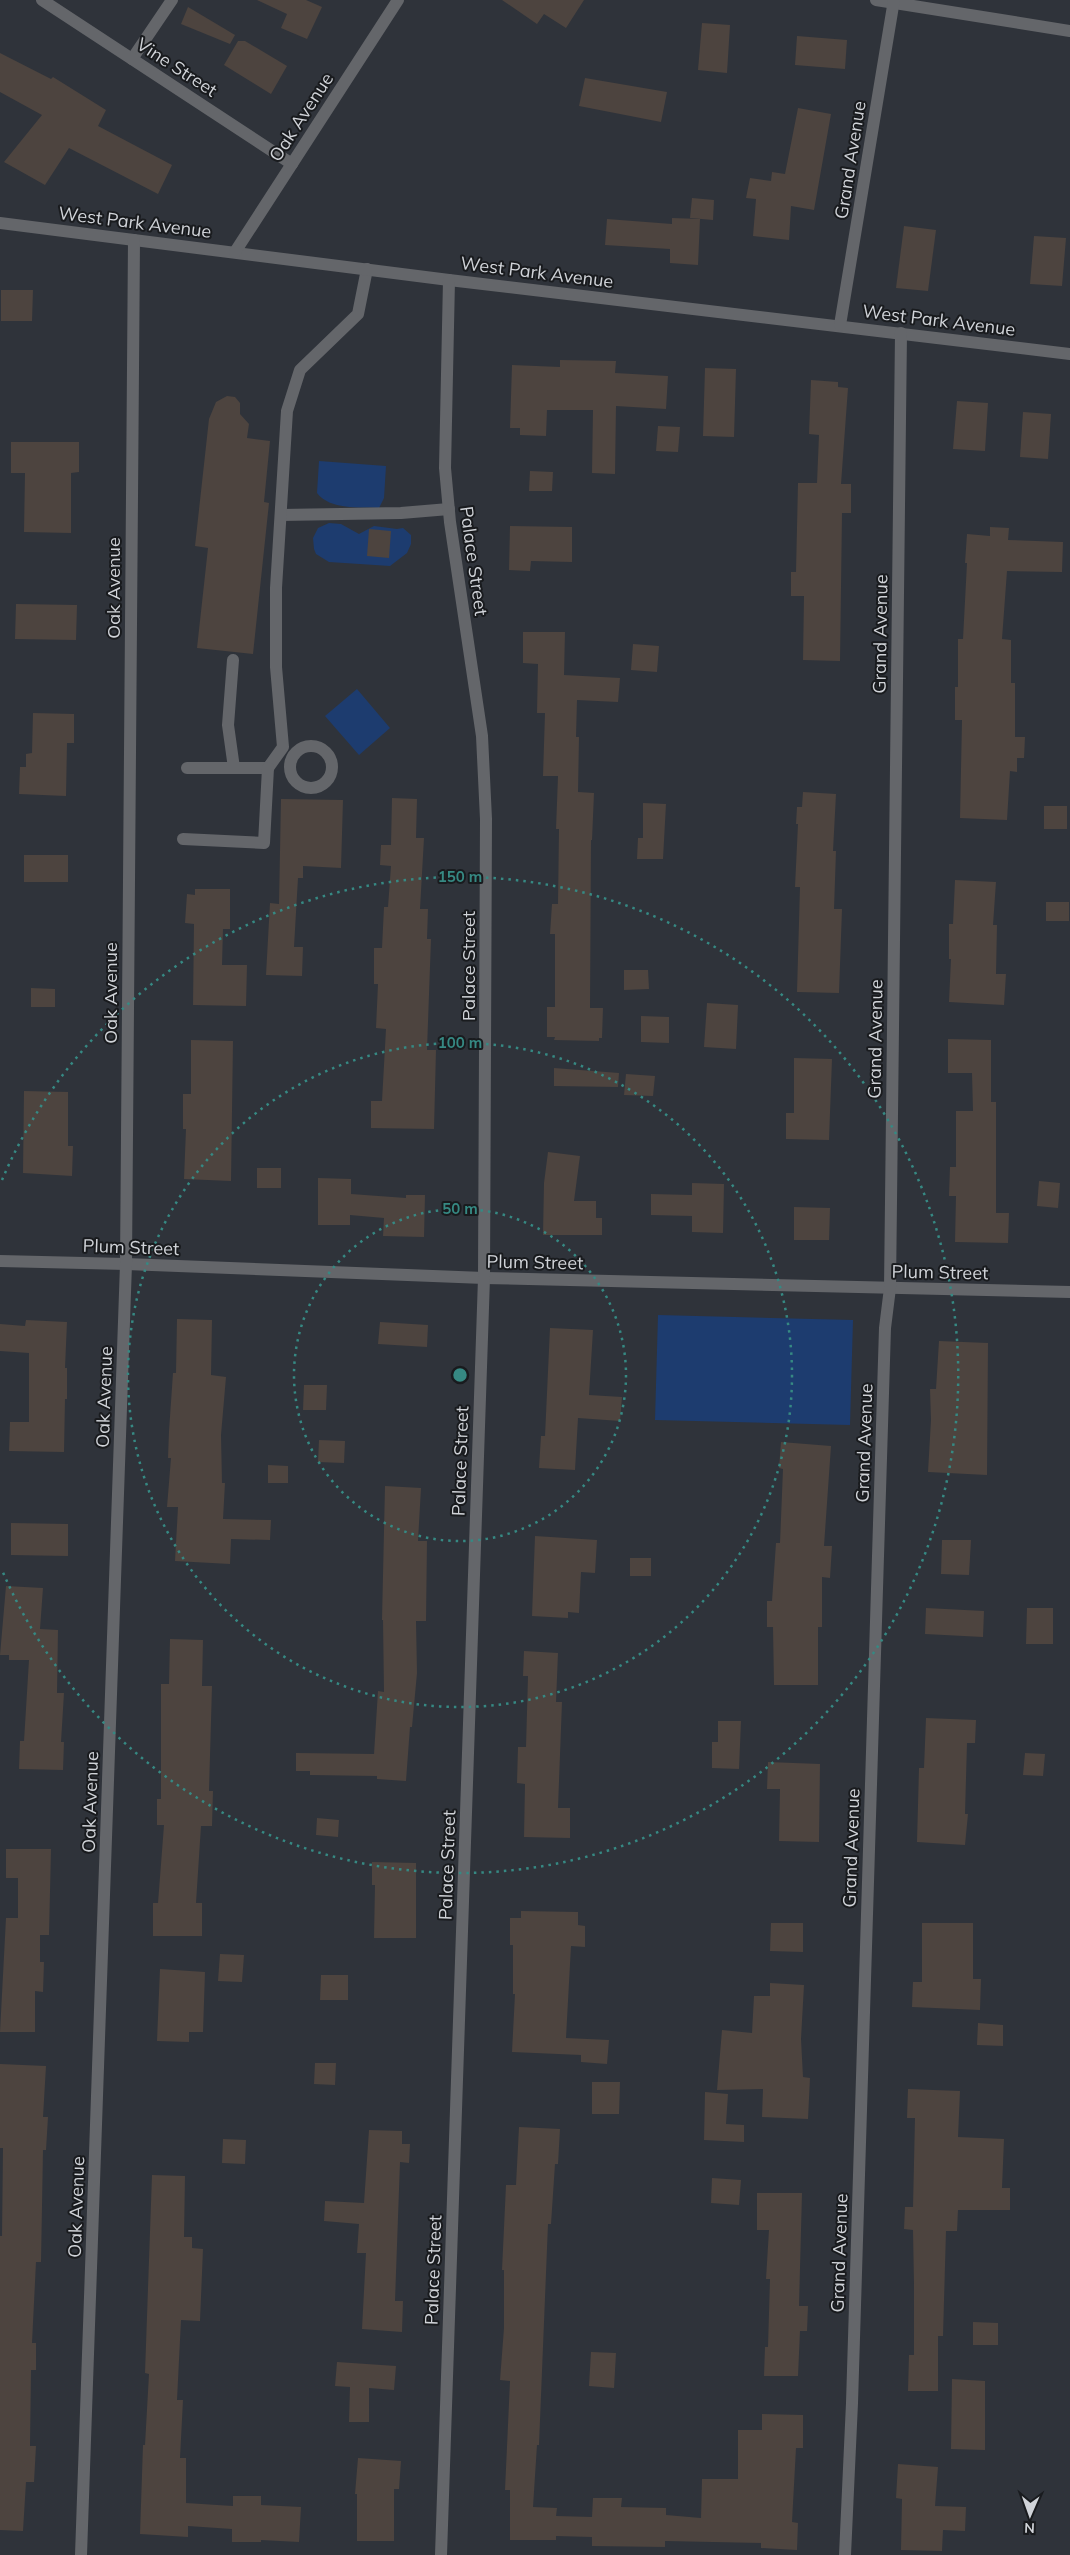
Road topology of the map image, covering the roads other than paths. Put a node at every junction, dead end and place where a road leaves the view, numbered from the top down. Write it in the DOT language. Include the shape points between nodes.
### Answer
graph roads {
  1 [pos="42,0"];
  2 [pos="172,0"];
  3 [pos="398,0"];
  4 [pos="876,0"];
  5 [pos="893,1"];
  6 [pos="1070,31"];
  7 [pos="132,59"];
  8 [pos="292,164"];
  9 [pos="0,223"];
  10 [pos="134,240"];
  11 [pos="235,252"];
  12 [pos="367,269"];
  13 [pos="449,280"];
  14 [pos="840,326"];
  15 [pos="901,333"];
  16 [pos="1070,354"];
  17 [pos="449,509"];
  18 [pos="281,515"];
  19 [pos="233,660"];
  20 [pos="283,747"];
  21 [pos="293,756"];
  22 [pos="186,768"];
  23 [pos="234,768"];
  24 [pos="268,768"];
  25 [pos="183,839"];
  26 [pos="0,1261"];
  27 [pos="126,1264"];
  28 [pos="484,1278"];
  29 [pos="890,1288"];
  30 [pos="1070,1292"];
  31 [pos="81,2555"];
  32 [pos="441,2555"];
  33 [pos="845,2555"];
  1 -- 7 [label="street, Vine Street"];
  2 -- 7 [label="street"];
  3 -- 8 [label="street, Oak Avenue"];
  4 -- 5 [label="street"];
  5 -- 6 [label="street"];
  5 -- 14 [label="street, Grand Avenue"];
  7 -- 8 [label="street, Vine Street"];
  8 -- 11 [label="street, Oak Avenue"];
  9 -- 10 [label="street, West Park Avenue"];
  10 -- 11 [label="street, West Park Avenue"];
  10 -- 27 [label="street, Oak Avenue"];
  11 -- 12 [label="street, West Park Avenue"];
  12 -- 13 [label="street, West Park Avenue"];
  12 -- 18 [label="street" via="358,314 300,370 287,411"];
  13 -- 14 [label="street, West Park Avenue"];
  13 -- 17 [label="street, Palace Street" via="445,468"];
  14 -- 15 [label="street, West Park Avenue"];
  15 -- 16 [label="street, West Park Avenue"];
  15 -- 29 [label="street, Grand Avenue"];
  17 -- 18 [label="street"];
  17 -- 28 [label="street, Palace Street" via="482,736 485,789"];
  18 -- 20 [label="street" via="276,588 276,667"];
  19 -- 23 [label="street" via="228,725"];
  20 -- 21 [label="street"];
  20 -- 24 [label="street"];
  22 -- 23 [label="street"];
  23 -- 24 [label="street"];
  24 -- 25 [label="street" via="264,843"];
  26 -- 27 [label="street, Plum Street"];
  27 -- 28 [label="street, Plum Street"];
  27 -- 31 [label="street, Oak Avenue"];
  28 -- 29 [label="street, Plum Street"];
  28 -- 32 [label="street, Palace Street"];
  29 -- 30 [label="street, Plum Street"];
  29 -- 33 [label="street, Grand Avenue" via="885,1338"];
}
